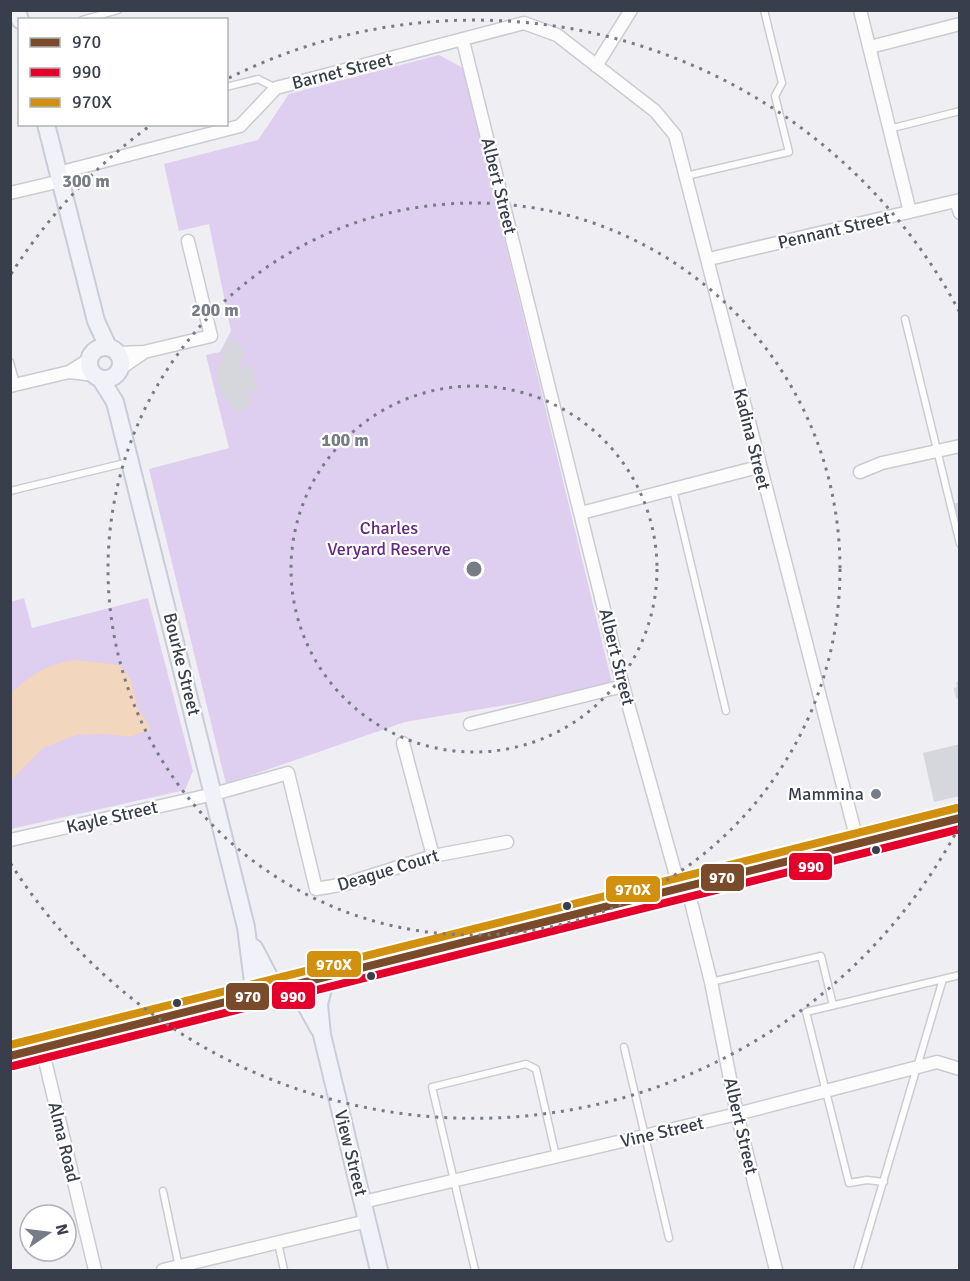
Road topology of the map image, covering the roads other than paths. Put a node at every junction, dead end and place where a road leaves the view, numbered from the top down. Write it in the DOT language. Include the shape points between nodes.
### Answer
graph roads {
  1 [pos="118,10"];
  2 [pos="631,10"];
  3 [pos="764,10"];
  4 [pos="860,10"];
  5 [pos="89,18"];
  6 [pos="960,24"];
  7 [pos="463,41"];
  8 [pos="870,48"];
  9 [pos="596,66"];
  10 [pos="228,86"];
  11 [pos="276,88"];
  12 [pos="960,111"];
  13 [pos="47,126"];
  14 [pos="218,128"];
  15 [pos="888,129"];
  16 [pos="686,176"];
  17 [pos="60,177"];
  18 [pos="10,193"];
  19 [pos="958,205"];
  20 [pos="910,212"];
  21 [pos="188,241"];
  22 [pos="709,259"];
  23 [pos="904,319"];
  24 [pos="96,321"];
  25 [pos="117,360"];
  26 [pos="10,362"];
  27 [pos="94,366"];
  28 [pos="14,386"];
  29 [pos="115,402"];
  30 [pos="960,446"];
  31 [pos="936,451"];
  32 [pos="130,462"];
  33 [pos="758,467"];
  34 [pos="860,472"];
  35 [pos="673,489"];
  36 [pos="10,491"];
  37 [pos="581,513"];
  38 [pos="960,544"];
  39 [pos="623,686"];
  40 [pos="726,711"];
  41 [pos="470,724"];
  42 [pos="403,743"];
  43 [pos="288,773"];
  44 [pos="214,794"];
  45 [pos="960,818"];
  46 [pos="10,840"];
  47 [pos="507,842"];
  48 [pos="858,844"];
  49 [pos="433,856"];
  50 [pos="683,888"];
  51 [pos="246,927"];
  52 [pos="960,975"];
  53 [pos="326,977"];
  54 [pos="943,979"];
  55 [pos="711,982"];
  56 [pos="282,988"];
  57 [pos="250,997"];
  58 [pos="833,1005"];
  59 [pos="322,1035"];
  60 [pos="624,1047"];
  61 [pos="42,1048"];
  62 [pos="10,1056"];
  63 [pos="918,1067"];
  64 [pos="960,1069"];
  65 [pos="826,1091"];
  66 [pos="737,1114"];
  67 [pos="645,1136"];
  68 [pos="556,1156"];
  69 [pos="454,1181"];
  70 [pos="884,1182"];
  71 [pos="163,1191"];
  72 [pos="363,1202"];
  73 [pos="367,1221"];
  74 [pos="669,1238"];
  75 [pos="278,1243"];
  76 [pos="180,1268"];
  77 [pos="95,1270"];
  78 [pos="163,1270"];
  79 [pos="284,1270"];
  80 [pos="379,1270"];
  81 [pos="475,1270"];
  82 [pos="776,1270"];
  83 [pos="857,1270"];
  1 -- 5 [label="lane"];
  2 -- 9 [label="street"];
  3 -- 16 [label="lane" via="782,83 775,96 789,152"];
  4 -- 8 [label="street"];
  6 -- 8 [label="street"];
  7 -- 9 [label="street, Barnet Street" via="524,23 557,35"];
  7 -- 11 [label="street, Barnet Street"];
  7 -- 37 [label="street, Albert Street"];
  8 -- 15 [label="street"];
  9 -- 16 [label="street, Kadina Street" via="655,111 675,135"];
  10 -- 11 [label="lane" via="258,79"];
  11 -- 14 [label="street, Barnet Street" via="240,126"];
  12 -- 15 [label="lane"];
  13 -- 17 [label="street"];
  14 -- 17 [label="street, Barnet Street"];
  15 -- 20 [label="street"];
  16 -- 22 [label="street, Kadina Street"];
  17 -- 18 [label="street, Barnet Street"];
  17 -- 24 [label="street"];
  19 -- 20 [label="street, Pennant Street"];
  20 -- 22 [label="street, Pennant Street"];
  21 -- 25 [label="street" via="211,336"];
  22 -- 33 [label="street, Kadina Street"];
  23 -- 31 [label="lane"];
  24 -- 25 [label="street"];
  24 -- 27 [label="street"];
  25 -- 27 [label="street" via="110,378"];
  25 -- 27 [label="street" via="99,348"];
  25 -- 29 [label="street, Bourke Street"];
  26 -- 28 [label="lane"];
  27 -- 28 [label="street"];
  27 -- 29 [label="street, Bourke Street"];
  29 -- 32 [label="street, Bourke Street"];
  30 -- 31 [label="street"];
  31 -- 34 [label="street"];
  31 -- 38 [label="lane"];
  32 -- 36 [label="lane"];
  32 -- 44 [label="street, Bourke Street"];
  33 -- 35 [label="street"];
  33 -- 48 [label="street, Kadina Street"];
  35 -- 37 [label="street"];
  35 -- 40 [label="lane"];
  37 -- 39 [label="street, Albert Street"];
  39 -- 41 [label="street"];
  39 -- 50 [label="street, Albert Street" via="670,855"];
  42 -- 49 [label="street"];
  43 -- 44 [label="street, Kayle Street"];
  43 -- 49 [label="street, Deague Court" via="316,889 345,884"];
  44 -- 46 [label="street, Kayle Street"];
  44 -- 51 [label="street, Bourke Street"];
  45 -- 48 [label="highway"];
  47 -- 49 [label="street, Deague Court"];
  48 -- 50 [label="highway"];
  50 -- 53 [label="highway"];
  50 -- 55 [label="street, Albert Street" via="691,902"];
  51 -- 56 [label="street, Bourke Street" via="258,957"];
  51 -- 57 [label="street, Bourke Street" via="253,982"];
  52 -- 54 [label="lane"];
  53 -- 56 [label="highway"];
  53 -- 59 [label="street, View Street" via="319,1004"];
  54 -- 58 [label="lane"];
  54 -- 63 [label="lane"];
  55 -- 58 [label="lane" via="821,956"];
  55 -- 66 [label="street, Albert Street"];
  56 -- 57 [label="highway"];
  56 -- 59 [label="street, View Street" via="307,1007"];
  57 -- 61 [label="highway"];
  58 -- 65 [label="lane" via="806,1012"];
  59 -- 72 [label="street, View Street"];
  60 -- 67 [label="lane"];
  61 -- 62 [label="highway"];
  61 -- 77 [label="street, Alma Road"];
  63 -- 64 [label="street, Vine Street" via="937,1062"];
  63 -- 65 [label="street, Vine Street"];
  63 -- 70 [label="lane"];
  65 -- 66 [label="street, Vine Street"];
  65 -- 70 [label="lane" via="849,1183"];
  66 -- 67 [label="street, Vine Street"];
  66 -- 82 [label="street, Albert Street"];
  67 -- 68 [label="street, Vine Street"];
  67 -- 74 [label="lane"];
  68 -- 69 [label="street, Vine Street"];
  68 -- 69 [label="lane" via="536,1069 526,1064 432,1087"];
  69 -- 72 [label="street, Vine Street"];
  69 -- 81 [label="lane"];
  70 -- 83 [label="lane"];
  71 -- 76 [label="lane"];
  72 -- 73 [label="street, View Street"];
  73 -- 75 [label="street"];
  73 -- 80 [label="street, View Street"];
  75 -- 76 [label="street"];
  75 -- 79 [label="lane"];
  76 -- 78 [label="street"];
}
